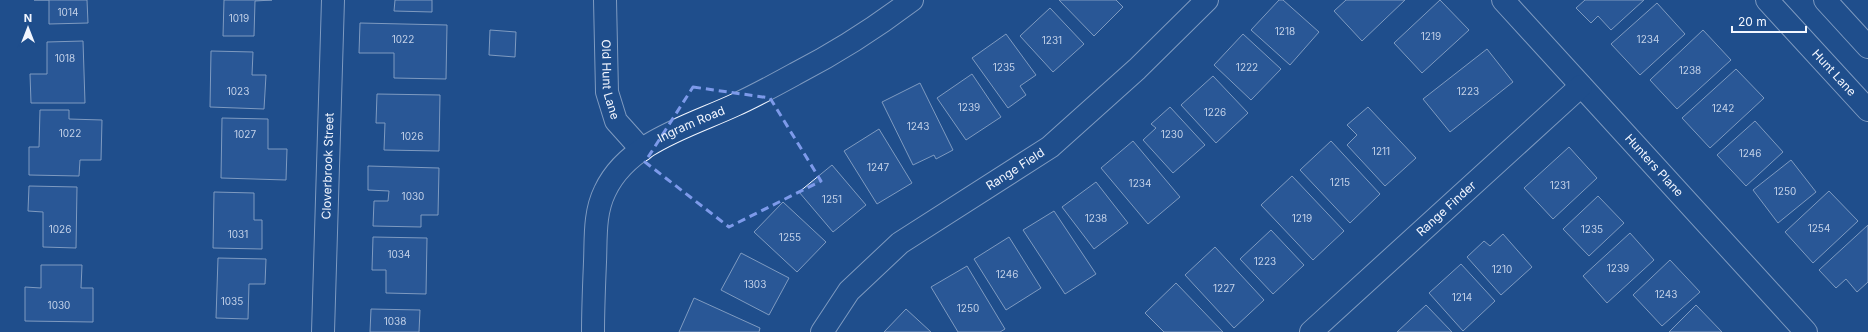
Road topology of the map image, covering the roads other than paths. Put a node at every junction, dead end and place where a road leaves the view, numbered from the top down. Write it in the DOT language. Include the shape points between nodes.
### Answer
graph roads {
  1 [pos="334,0"];
  2 [pos="605,0"];
  3 [pos="912,0"];
  4 [pos="1207,0"];
  5 [pos="1503,0"];
  6 [pos="1767,0"];
  7 [pos="1825,0"];
  8 [pos="1868,46"];
  9 [pos="1582,86"];
  10 [pos="1868,110"];
  11 [pos="642,150"];
  12 [pos="323,332"];
  13 [pos="592,332"];
  14 [pos="822,332"];
  15 [pos="1311,332"];
  16 [pos="1806,332"];
  1 -- 12 [label="street, Cloverbrook Street"];
  2 -- 11 [label="street, Old Hunt Lane" via="607,92 616,121"];
  3 -- 11 [label="street, Ingram Road" via="850,44 737,104 658,139"];
  4 -- 14 [label="street, Range Field" via="1137,69 1050,147 900,243 849,291"];
  5 -- 9 [label="street, Hunters Plane"];
  6 -- 10 [label="street, Hunt Lane"];
  7 -- 8 [label="street"];
  9 -- 15 [label="street, Range Finder"];
  9 -- 16 [label="street, Hunters Plane"];
  11 -- 13 [label="street, Ingram Road" via="612,178 600,206 596,231"];
}
